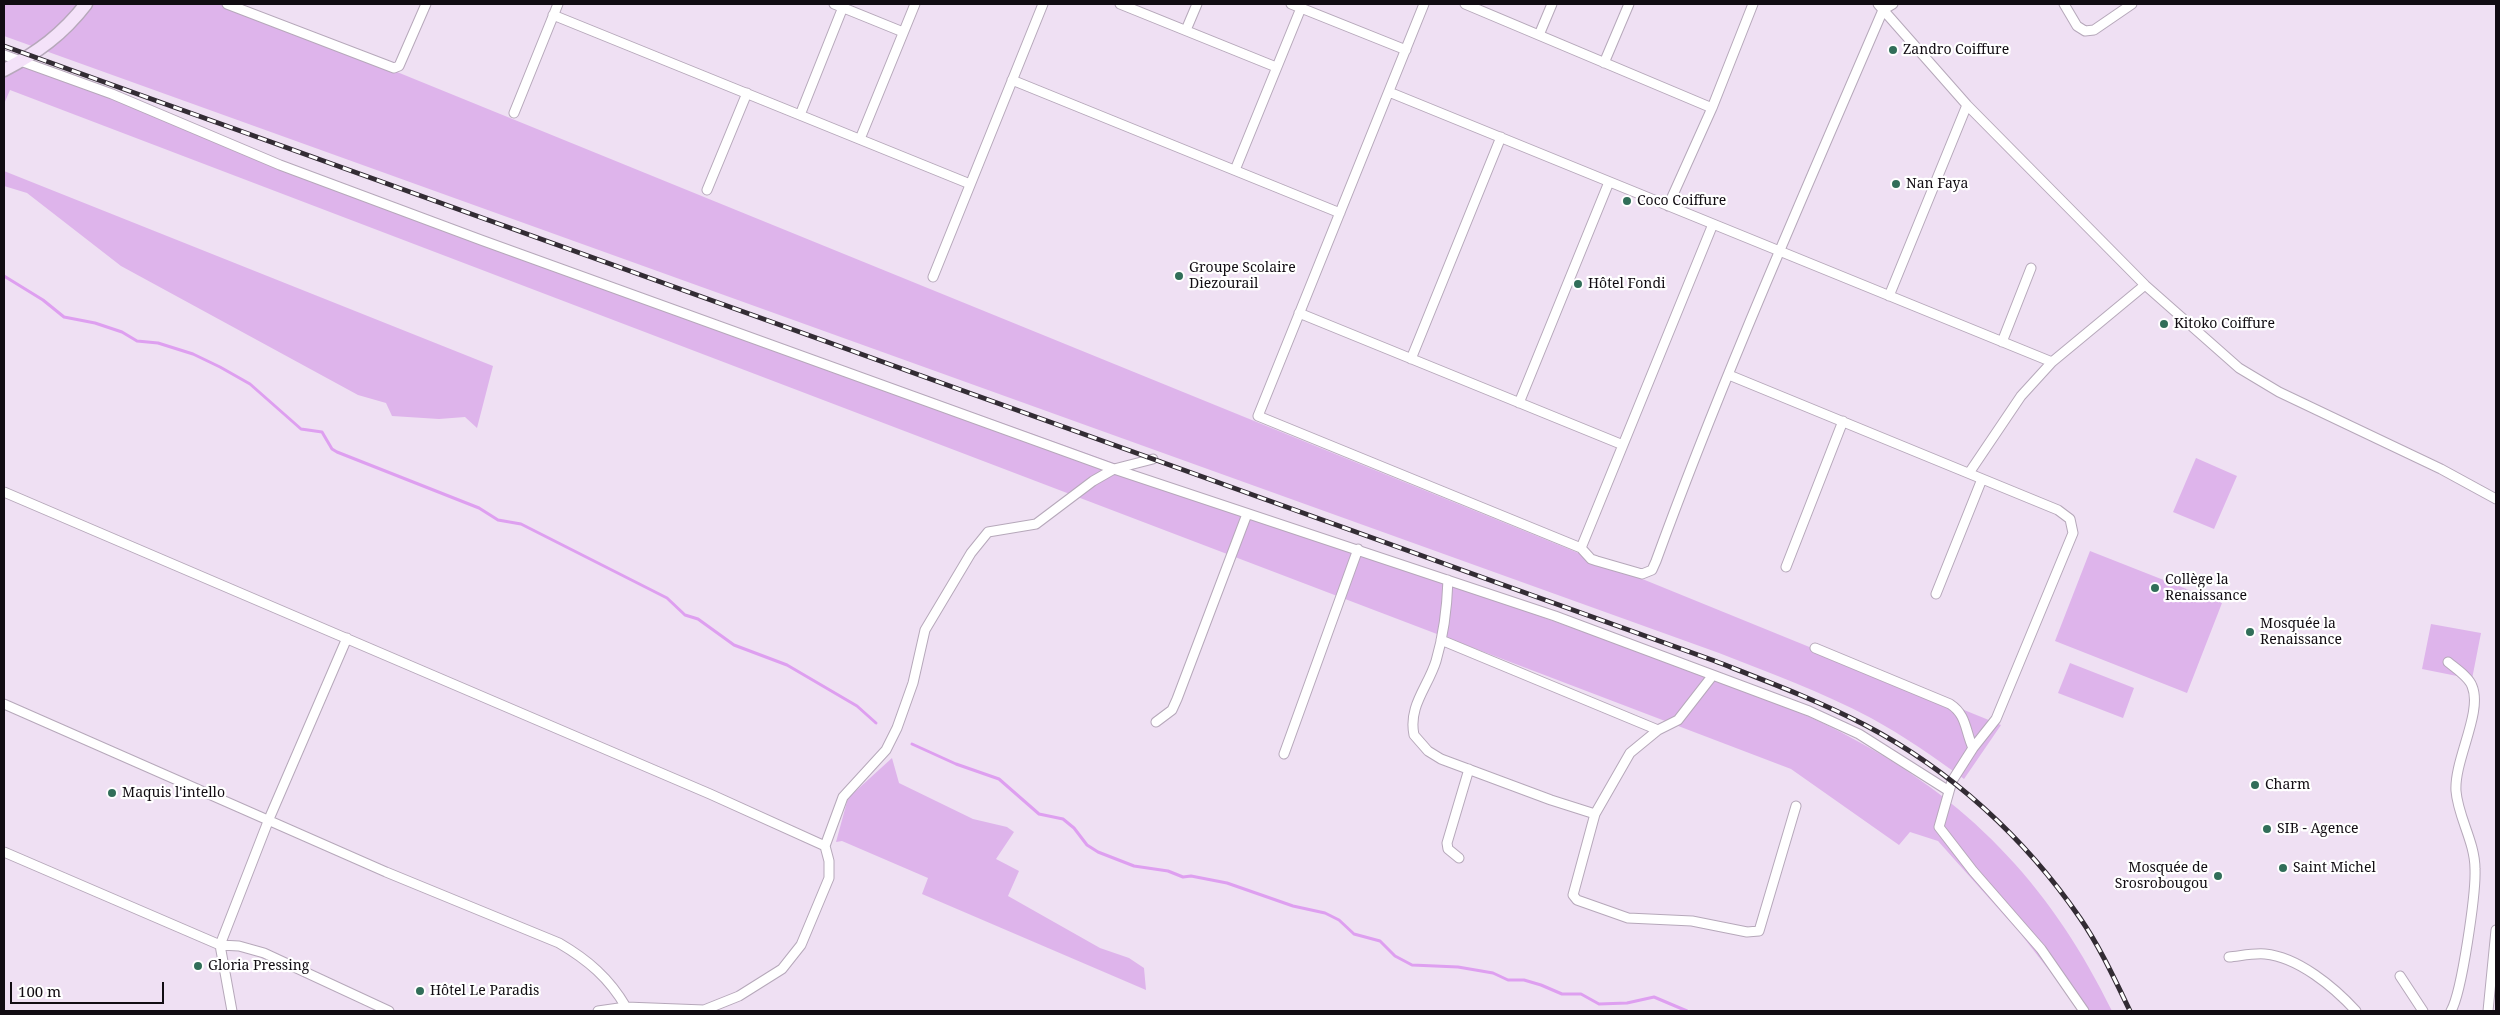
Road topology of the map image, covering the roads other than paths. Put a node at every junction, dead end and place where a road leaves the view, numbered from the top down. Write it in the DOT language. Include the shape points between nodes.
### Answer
graph roads {
  1 [pos="86,4"];
  2 [pos="227,4"];
  3 [pos="426,4"];
  4 [pos="558,4"];
  5 [pos="834,4"];
  6 [pos="915,4"];
  7 [pos="1043,4"];
  8 [pos="1120,4"];
  9 [pos="1197,4"];
  10 [pos="1291,4"];
  11 [pos="1424,4"];
  12 [pos="1465,4"];
  13 [pos="1552,4"];
  14 [pos="1629,4"];
  15 [pos="1753,4"];
  16 [pos="1893,4"];
  17 [pos="2064,4"];
  18 [pos="2132,4"];
  19 [pos="843,7"];
  20 [pos="1881,7"];
  21 [pos="1300,8"];
  22 [pos="554,15"];
  23 [pos="1186,30"];
  24 [pos="903,32"];
  25 [pos="1539,35"];
  26 [pos="1406,50"];
  27 [pos="4,55"];
  28 [pos="21,62"];
  29 [pos="1604,63"];
  30 [pos="1276,67"];
  31 [pos="4,70"];
  32 [pos="1012,80"];
  33 [pos="1389,92"];
  34 [pos="747,93"];
  35 [pos="1967,105"];
  36 [pos="1712,108"];
  37 [pos="514,113"];
  38 [pos="800,115"];
  39 [pos="1501,138"];
  40 [pos="860,139"];
  41 [pos="1235,170"];
  42 [pos="1609,182"];
  43 [pos="970,184"];
  44 [pos="707,190"];
  45 [pos="1668,206"];
  46 [pos="1340,213"];
  47 [pos="1713,224"];
  48 [pos="1779,251"];
  49 [pos="2031,268"];
  50 [pos="932,277"];
  51 [pos="2145,285"];
  52 [pos="1889,296"];
  53 [pos="1299,313"];
  54 [pos="2002,342"];
  55 [pos="1411,359"];
  56 [pos="2052,362"];
  57 [pos="1729,375"];
  58 [pos="1519,403"];
  59 [pos="1843,421"];
  60 [pos="1623,446"];
  61 [pos="1153,459"];
  62 [pos="1114,469"];
  63 [pos="1969,473"];
  64 [pos="1982,479"];
  65 [pos="4,492"];
  66 [pos="2496,499"];
  67 [pos="1247,514"];
  68 [pos="1581,548"];
  69 [pos="1358,549"];
  70 [pos="1786,567"];
  71 [pos="1448,580"];
  72 [pos="1936,594"];
  73 [pos="347,638"];
  74 [pos="1441,640"];
  75 [pos="1815,648"];
  76 [pos="2448,662"];
  77 [pos="1713,675"];
  78 [pos="4,704"];
  79 [pos="1156,722"];
  80 [pos="1658,730"];
  81 [pos="1973,748"];
  82 [pos="1284,754"];
  83 [pos="1469,769"];
  84 [pos="1949,791"];
  85 [pos="1796,806"];
  86 [pos="1595,814"];
  87 [pos="270,819"];
  88 [pos="825,846"];
  89 [pos="4,852"];
  90 [pos="1459,858"];
  91 [pos="2496,930"];
  92 [pos="220,945"];
  93 [pos="2229,957"];
  94 [pos="2400,976"];
  95 [pos="626,1007"];
  96 [pos="232,1011"];
  97 [pos="389,1011"];
  98 [pos="598,1011"];
  99 [pos="2084,1011"];
  100 [pos="2356,1011"];
  101 [pos="2423,1011"];
  102 [pos="2451,1011"];
  103 [pos="2488,1011"];
  1 -- 28 [label="street" via="54,40"];
  2 -- 3 [label="street" via="394,68 399,66"];
  4 -- 22 [label="street"];
  5 -- 19 [label="street"];
  6 -- 24 [label="street"];
  7 -- 32 [label="street"];
  8 -- 23 [label="street"];
  9 -- 23 [label="street"];
  10 -- 21 [label="street"];
  11 -- 26 [label="street"];
  12 -- 25 [label="street"];
  13 -- 25 [label="street"];
  14 -- 29 [label="street"];
  15 -- 36 [label="street"];
  16 -- 20 [label="street"];
  17 -- 18 [label="street" via="2077,26 2085,31 2094,30"];
  19 -- 24 [label="street"];
  19 -- 38 [label="street"];
  20 -- 35 [label="street"];
  20 -- 48 [label="street"];
  21 -- 26 [label="street"];
  21 -- 30 [label="street"];
  22 -- 34 [label="street"];
  22 -- 37 [label="street"];
  23 -- 30 [label="street"];
  24 -- 40 [label="street"];
  25 -- 29 [label="street"];
  26 -- 33 [label="street"];
  27 -- 28 [label="street"];
  28 -- 31 [label="street"];
  28 -- 62 [label="street" via="112,94 280,166"];
  29 -- 36 [label="street"];
  30 -- 41 [label="street"];
  32 -- 41 [label="street"];
  32 -- 43 [label="street"];
  33 -- 39 [label="street"];
  33 -- 46 [label="street"];
  34 -- 38 [label="street"];
  34 -- 44 [label="street"];
  35 -- 51 [label="street"];
  35 -- 52 [label="street"];
  36 -- 45 [label="street"];
  38 -- 40 [label="street"];
  39 -- 42 [label="street"];
  39 -- 55 [label="street"];
  40 -- 43 [label="street"];
  41 -- 46 [label="street"];
  42 -- 45 [label="street"];
  42 -- 58 [label="street"];
  43 -- 50 [label="street"];
  45 -- 47 [label="street"];
  46 -- 53 [label="street"];
  47 -- 48 [label="street"];
  47 -- 60 [label="street"];
  48 -- 52 [label="street"];
  48 -- 57 [label="street"];
  49 -- 54 [label="street"];
  51 -- 56 [label="street"];
  51 -- 66 [label="street" via="2239,368 2280,392"];
  52 -- 54 [label="street"];
  53 -- 55 [label="street"];
  53 -- 68 [label="street" via="1258,416"];
  54 -- 56 [label="street"];
  55 -- 58 [label="street"];
  56 -- 63 [label="street" via="2021,396"];
  57 -- 59 [label="street"];
  57 -- 68 [label="street" via="1652,570 1642,574 1591,560"];
  58 -- 60 [label="street"];
  59 -- 63 [label="street"];
  59 -- 70 [label="street"];
  60 -- 68 [label="street"];
  61 -- 62 [label="street"];
  62 -- 67 [label="street"];
  62 -- 88 [label="street" via="1093,481 1043,520 1031,526 988,532 971,553 925,630 913,683 897,728 886,750 843,797"];
  63 -- 64 [label="street"];
  64 -- 72 [label="street"];
  64 -- 81 [label="street" via="2058,510 2070,519 2074,533 1996,719"];
  65 -- 73 [label="street"];
  67 -- 69 [label="street"];
  67 -- 79 [label="street" via="1177,699 1172,710"];
  69 -- 71 [label="street"];
  69 -- 82 [label="street"];
  71 -- 74 [label="street" via="1446,621"];
  71 -- 77 [label="street"];
  73 -- 87 [label="street"];
  73 -- 88 [label="street"];
  74 -- 80 [label="street"];
  74 -- 83 [label="street" via="1435,663 1414,711 1414,735 1428,751"];
  75 -- 81 [label="street" via="1955,707 1964,718"];
  76 -- 102 [label="street" via="2472,685 2474,698 2456,791 2475,868 2461,974"];
  77 -- 80 [label="street" via="1678,720"];
  77 -- 84 [label="street" via="1809,711 1858,734"];
  78 -- 87 [label="street"];
  80 -- 86 [label="street" via="1630,753"];
  81 -- 84 [label="street"];
  83 -- 86 [label="street"];
  83 -- 90 [label="street" via="1446,843"];
  84 -- 99 [label="street" via="1939,827 2041,949"];
  85 -- 86 [label="street" via="1758,932 1692,921 1628,918 1577,900 1573,895 1574,886"];
  87 -- 92 [label="street"];
  87 -- 95 [label="street" via="386,872 559,943 601,972 616,988"];
  88 -- 95 [label="street" via="829,861 828,878 801,944 782,969 739,996 704,1010"];
  89 -- 92 [label="street"];
  91 -- 103 [label="street"];
  92 -- 96 [label="street"];
  92 -- 97 [label="street" via="264,953"];
  93 -- 100 [label="street" via="2264,954 2288,959 2346,1000"];
  94 -- 101 [label="street"];
  95 -- 98 [label="street"];
}
